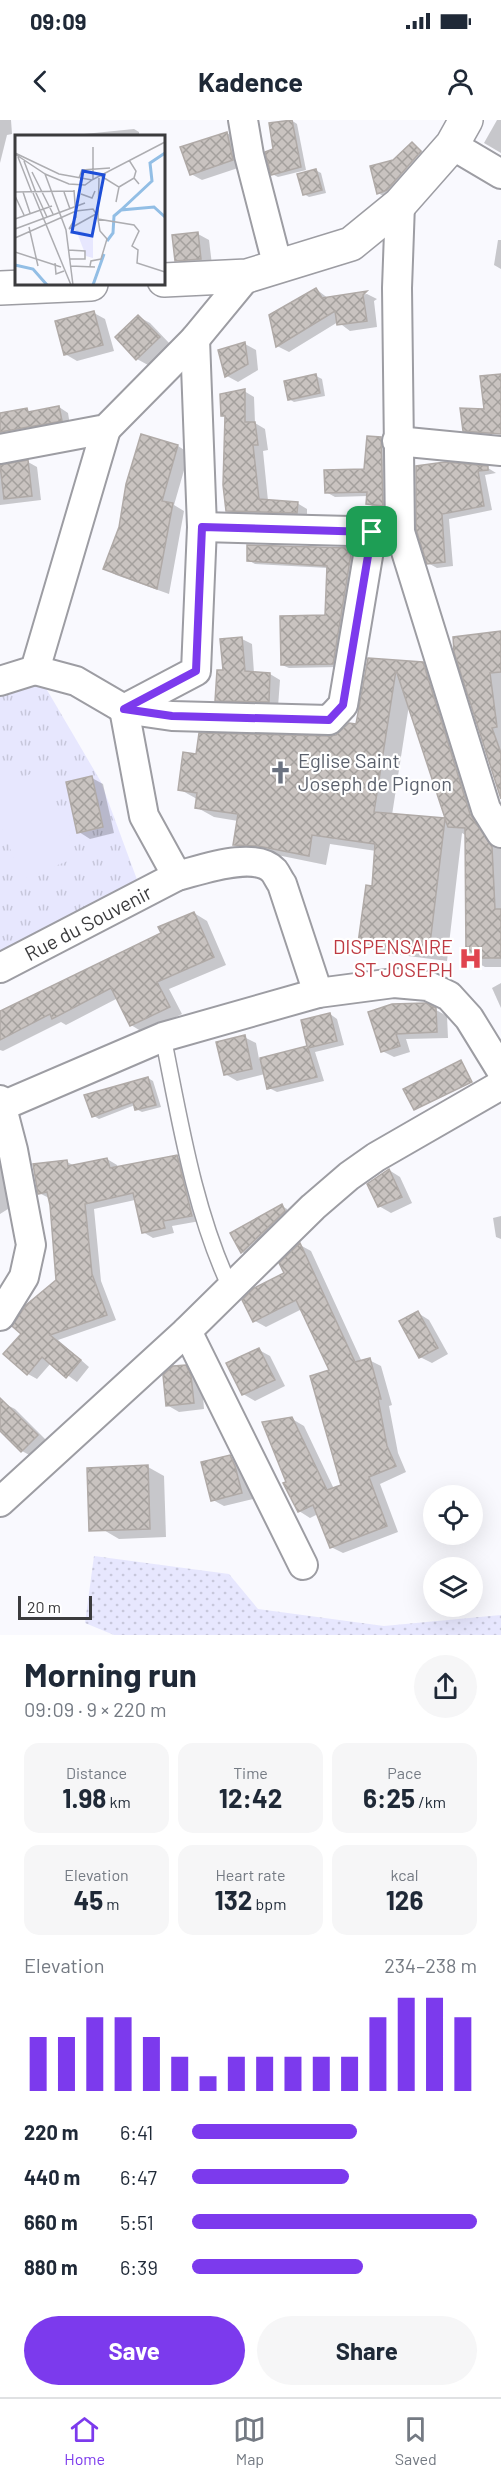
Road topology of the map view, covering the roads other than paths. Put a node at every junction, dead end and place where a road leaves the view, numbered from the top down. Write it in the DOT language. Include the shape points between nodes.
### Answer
graph roads {
  1 [pos="243,120"];
  2 [pos="459,132"];
  3 [pos="501,174"];
  4 [pos="400,204"];
  5 [pos="278,267"];
  6 [pos="247,276"];
  7 [pos="165,280"];
  8 [pos="68,285"];
  9 [pos="0,288"];
  10 [pos="195,339"];
  11 [pos="106,429"];
  12 [pos="397,441"];
  13 [pos="0,449"];
  14 [pos="501,451"];
  15 [pos="202,527"];
  16 [pos="372,532"];
  17 [pos="400,532"];
  18 [pos="35,670"];
  19 [pos="0,681"];
  20 [pos="124,709"];
  21 [pos="501,833"];
  22 [pos="177,876"];
  23 [pos="0,968"];
  24 [pos="318,993"];
  25 [pos="163,1037"];
  26 [pos="501,1070"];
  27 [pos="501,1085"];
  28 [pos="1,1104"];
  29 [pos="231,1289"];
  30 [pos="0,1316"];
  31 [pos="187,1331"];
  32 [pos="0,1502"];
  33 [pos="303,1565"];
  1 -- 5 [label="street"];
  2 -- 3 [label="street"];
  2 -- 4 [label="street"];
  4 -- 5 [label="street" via="351,244"];
  4 -- 12 [label="street"];
  5 -- 6 [label="street"];
  6 -- 7 [label="street"];
  6 -- 10 [label="street"];
  8 -- 9 [label="street"];
  10 -- 11 [label="street"];
  10 -- 15 [label="street"];
  11 -- 13 [label="street"];
  11 -- 18 [label="street"];
  12 -- 14 [label="street"];
  12 -- 17 [label="street"];
  15 -- 16 [label="street"];
  15 -- 20 [label="street" via="196,671"];
  16 -- 17 [label="street"];
  16 -- 20 [label="street" via="343,705 329,720 172,716"];
  17 -- 21 [label="street" via="486,809"];
  18 -- 19 [label="street"];
  18 -- 20 [label="street" via="76,681"];
  20 -- 22 [label="street" via="144,816"];
  22 -- 23 [label="street, Rue du Souvenir"];
  22 -- 24 [label="street, Rue du Souvenir" via="241,861 259,862 273,870 282,884"];
  24 -- 25 [label="street"];
  24 -- 26 [label="street" via="394,983 428,986 449,996 469,1018"];
  25 -- 28 [label="street"];
  25 -- 29 [label="lane" via="198,1196 218,1262"];
  27 -- 29 [label="street" via="376,1156 349,1176"];
  28 -- 30 [label="street" via="31,1245 24,1277"];
  29 -- 31 [label="street"];
  31 -- 32 [label="street"];
  31 -- 33 [label="street"];
}
